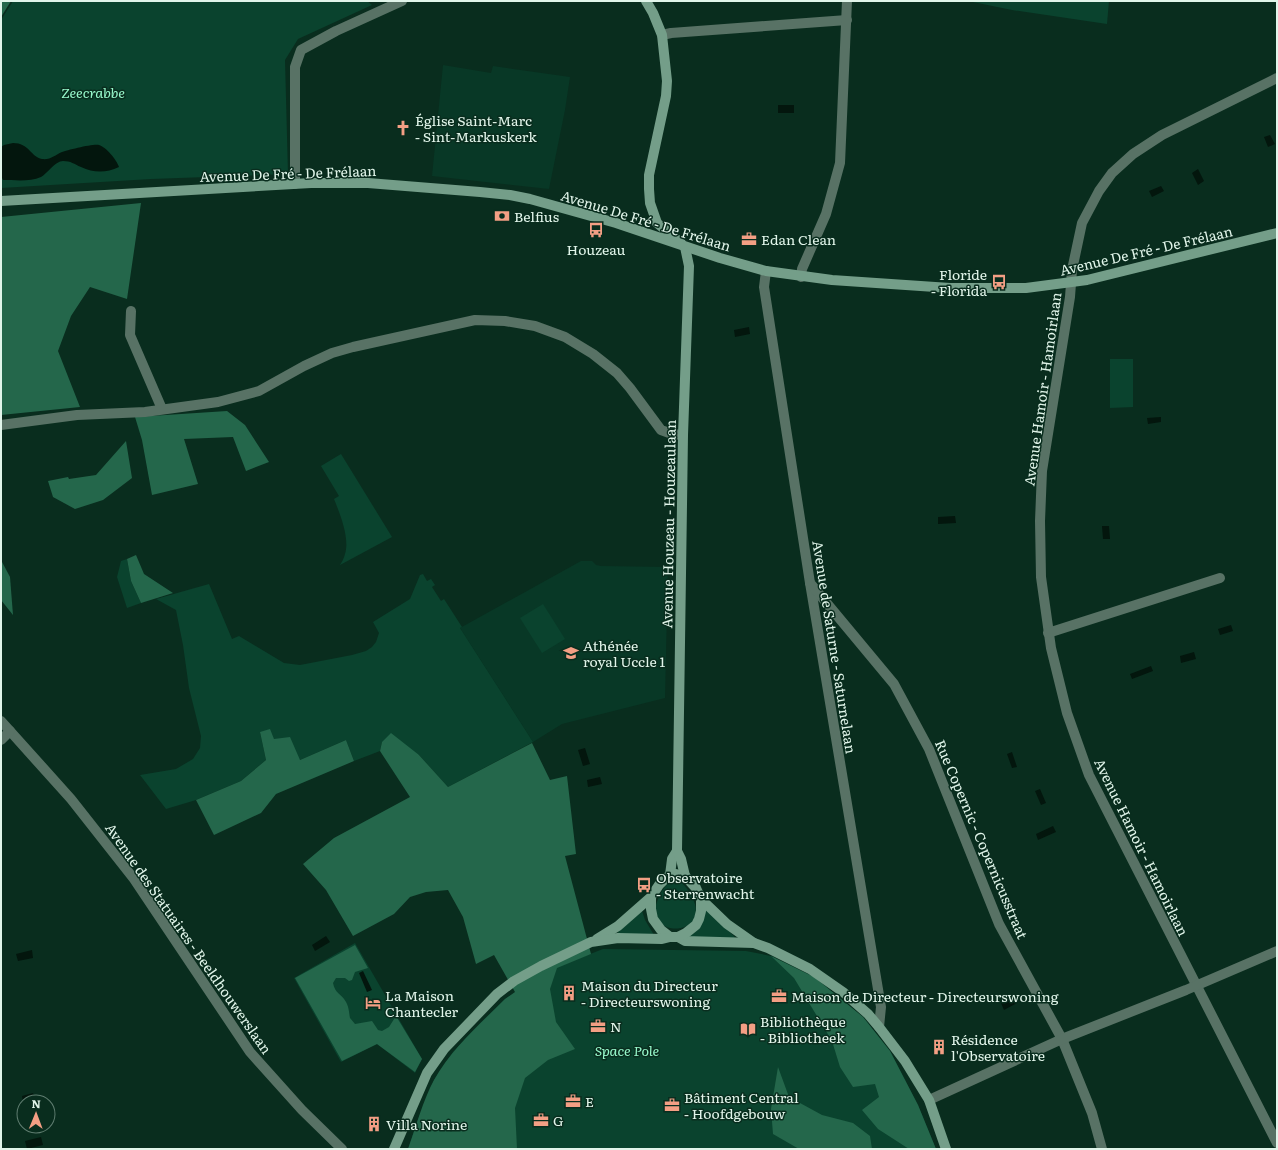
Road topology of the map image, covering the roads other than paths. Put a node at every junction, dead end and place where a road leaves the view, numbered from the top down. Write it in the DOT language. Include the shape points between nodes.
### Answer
graph roads {
  1 [pos="402,1"];
  2 [pos="646,1"];
  3 [pos="847,1"];
  4 [pos="847,20"];
  5 [pos="662,35"];
  6 [pos="1277,78"];
  7 [pos="295,184"];
  8 [pos="1,201"];
  9 [pos="1277,233"];
  10 [pos="685,247"];
  11 [pos="766,271"];
  12 [pos="801,277"];
  13 [pos="1071,283"];
  14 [pos="131,311"];
  15 [pos="162,409"];
  16 [pos="1,425"];
  17 [pos="683,435"];
  18 [pos="1220,578"];
  19 [pos="810,583"];
  20 [pos="1048,634"];
  21 [pos="1,721"];
  22 [pos="10,731"];
  23 [pos="1,740"];
  24 [pos="677,851"];
  25 [pos="670,875"];
  26 [pos="685,876"];
  27 [pos="651,897"];
  28 [pos="701,899"];
  29 [pos="674,937"];
  30 [pos="591,942"];
  31 [pos="754,943"];
  32 [pos="1277,951"];
  33 [pos="1196,985"];
  34 [pos="879,1027"];
  35 [pos="1062,1039"];
  36 [pos="929,1100"];
  37 [pos="1277,1143"];
  38 [pos="342,1149"];
  39 [pos="394,1149"];
  40 [pos="946,1149"];
  41 [pos="1102,1149"];
  1 -- 7 [label="street" via="301,50 295,67"];
  2 -- 5 [label="street"];
  3 -- 4 [label="street"];
  4 -- 5 [label="street"];
  4 -- 12 [label="street" via="840,163 826,214 802,269"];
  5 -- 10 [label="street" via="667,80 666,96 649,175 649,189 657,223"];
  6 -- 13 [label="street, Avenue Hamoir - Hamoirlaan" via="1162,135 1133,154 1112,173 1082,223"];
  7 -- 8 [label="street, Avenue De Fré - De Frélaan"];
  7 -- 10 [label="street, Avenue De Fré - De Frélaan" via="368,183 510,195 620,224"];
  9 -- 13 [label="street, Avenue De Fré - De Frélaan"];
  10 -- 11 [label="street, Avenue De Fré - De Frélaan"];
  10 -- 17 [label="street, Avenue Houzeau - Houzeaulaan" via="689,266"];
  11 -- 12 [label="street, Avenue De Fré - De Frélaan"];
  11 -- 19 [label="street, Avenue de Saturne - Saturnelaan" via="764,287"];
  12 -- 13 [label="street, Avenue De Fré - De Frélaan" via="950,288 1026,288"];
  13 -- 20 [label="street, Avenue Hamoir - Hamoirlaan" via="1042,471 1041,578"];
  14 -- 15 [label="street" via="130,335"];
  15 -- 16 [label="street" via="77,415"];
  15 -- 17 [label="street" via="218,402 259,391 304,366 353,347 475,320 505,321 535,326 558,334 593,354 617,373 661,430"];
  17 -- 24 [label="street, Avenue Houzeau - Houzeaulaan"];
  18 -- 20 [label="street"];
  19 -- 34 [label="street, Avenue de Saturne - Saturnelaan" via="881,1007"];
  19 -- 35 [label="street, Rue Copernic - Copernicusstraat" via="894,684 929,749 999,924"];
  20 -- 33 [label="street, Avenue Hamoir - Hamoirlaan" via="1067,713 1089,775"];
  21 -- 22 [label="street, Avenue des Statuaires - Beeldhouwerslaan"];
  22 -- 23 [label="street"];
  22 -- 38 [label="street, Avenue des Statuaires - Beeldhouwerslaan" via="71,799 134,879 250,1052 302,1110"];
  24 -- 25 [label="street, Avenue Houzeau - Houzeaulaan" via="672,859"];
  24 -- 26 [label="street, Avenue Houzeau - Houzeaulaan"];
  25 -- 26 [label="street"];
  25 -- 27 [label="street"];
  26 -- 28 [label="street" via="696,888"];
  27 -- 29 [label="street" via="653,919 661,930"];
  27 -- 30 [label="street" via="618,926"];
  28 -- 29 [label="street" via="701,911 696,925"];
  28 -- 31 [label="street" via="727,924"];
  29 -- 30 [label="street" via="618,938"];
  29 -- 31 [label="street" via="685,942"];
  30 -- 39 [label="street" via="514,981 471,1020 444,1049 427,1073"];
  31 -- 34 [label="street" via="810,969 843,992"];
  32 -- 33 [label="street"];
  33 -- 35 [label="street"];
  33 -- 37 [label="street, Avenue Hamoir - Hamoirlaan"];
  34 -- 36 [label="street" via="905,1061"];
  35 -- 36 [label="street"];
  35 -- 41 [label="street, Rue Copernic - Copernicusstraat" via="1092,1112"];
  36 -- 40 [label="street"];
}
